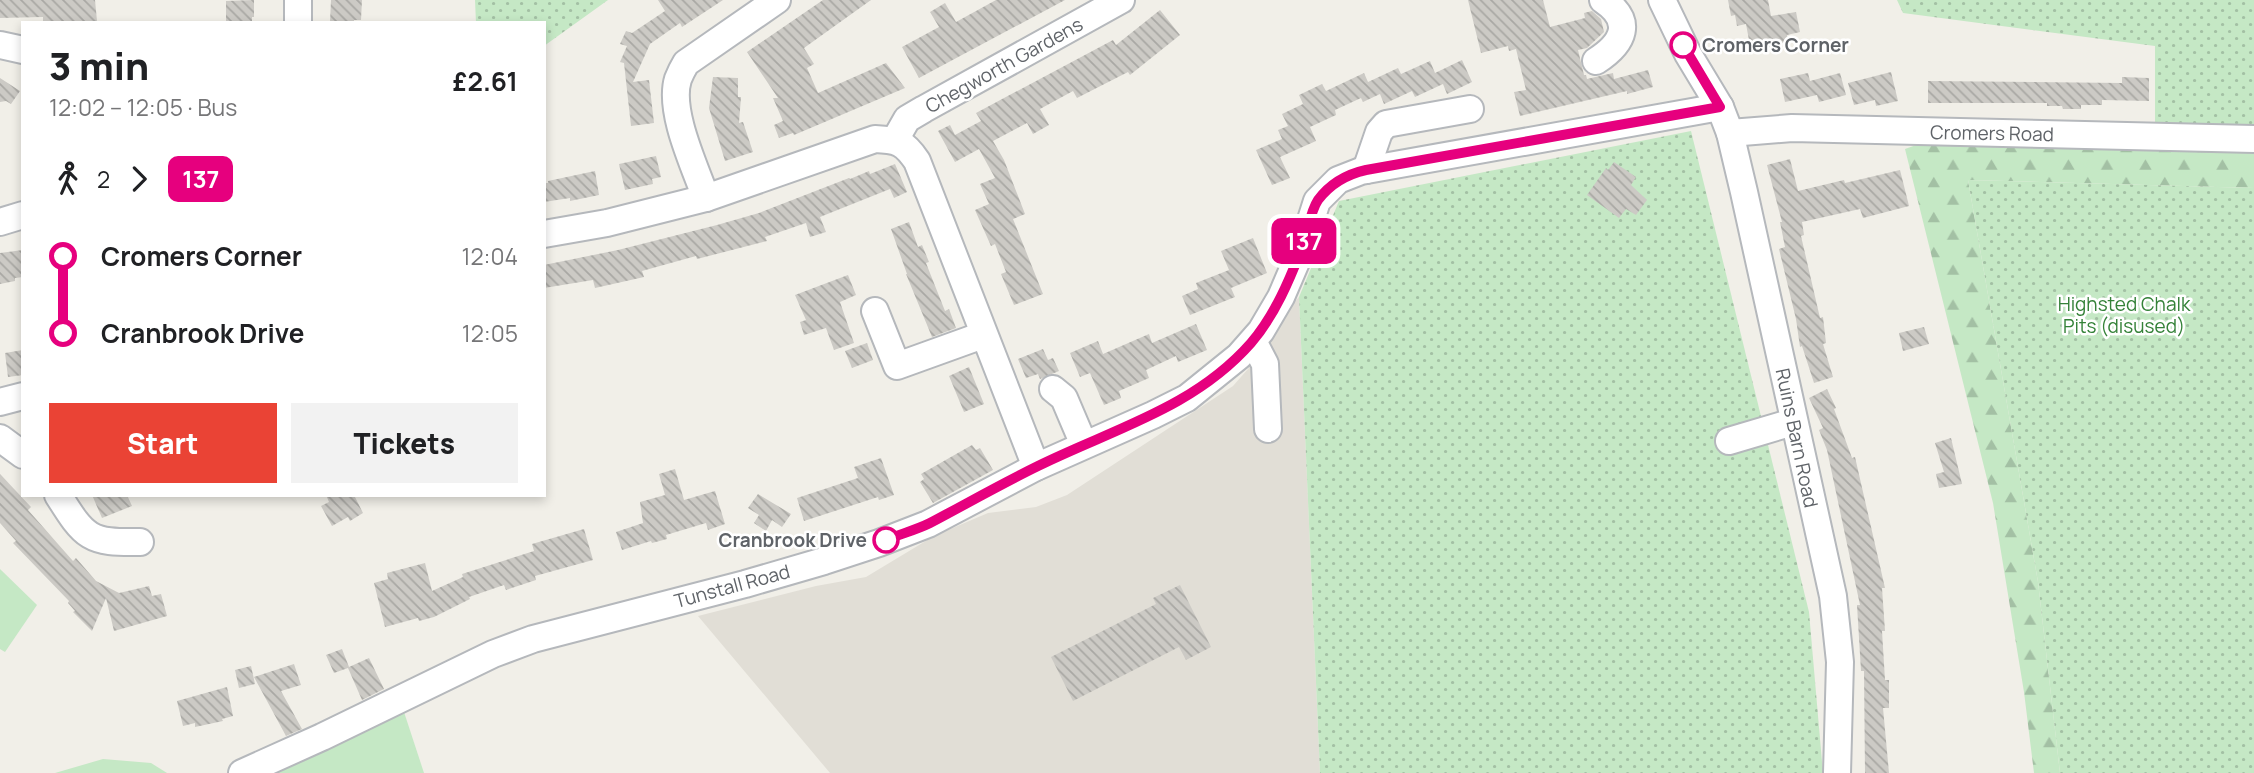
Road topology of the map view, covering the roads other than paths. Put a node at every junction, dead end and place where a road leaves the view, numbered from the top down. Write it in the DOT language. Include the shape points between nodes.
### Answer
graph roads {
  1 [pos="298,0"];
  2 [pos="777,0"];
  3 [pos="1121,0"];
  4 [pos="1663,1"];
  5 [pos="1611,7"];
  6 [pos="298,21"];
  7 [pos="0,45"];
  8 [pos="21,49"];
  9 [pos="1597,61"];
  10 [pos="1720,107"];
  11 [pos="1470,109"];
  12 [pos="1730,133"];
  13 [pos="2254,139"];
  14 [pos="895,140"];
  15 [pos="1366,170"];
  16 [pos="706,198"];
  17 [pos="21,216"];
  18 [pos="0,222"];
  19 [pos="546,234"];
  20 [pos="875,311"];
  21 [pos="983,335"];
  22 [pos="1253,341"];
  23 [pos="1053,389"];
  24 [pos="21,397"];
  25 [pos="0,402"];
  26 [pos="1793,422"];
  27 [pos="1268,429"];
  28 [pos="0,438"];
  29 [pos="1729,441"];
  30 [pos="1084,445"];
  31 [pos="21,454"];
  32 [pos="1036,467"];
  33 [pos="59,497"];
  34 [pos="140,542"];
  35 [pos="242,773"];
  36 [pos="1837,773"];
  1 -- 6 [label="street"];
  2 -- 16 [label="street" via="686,64 678,79 679,114"];
  3 -- 14 [label="street, Chegworth Gardens" via="923,109 907,119"];
  4 -- 5 [label="street"];
  4 -- 10 [label="street, Ruins Barn Road"];
  5 -- 9 [label="street" via="1622,30 1619,42"];
  7 -- 8 [label="street"];
  10 -- 12 [label="street, Ruins Barn Road"];
  10 -- 15 [label="street, Tunstall Road"];
  11 -- 15 [label="street" via="1386,124"];
  12 -- 13 [label="street, Cromers Road" via="1792,128"];
  12 -- 26 [label="street, Ruins Barn Road"];
  14 -- 16 [label="street" via="875,139"];
  14 -- 21 [label="street" via="917,161"];
  15 -- 22 [label="street, Tunstall Road" via="1338,180 1317,201 1281,297"];
  16 -- 19 [label="street"];
  17 -- 18 [label="street"];
  20 -- 21 [label="street" via="897,366"];
  21 -- 32 [label="street"];
  22 -- 27 [label="street" via="1265,364"];
  22 -- 30 [label="street, Tunstall Road" via="1187,398"];
  23 -- 30 [label="street" via="1065,398"];
  24 -- 25 [label="street"];
  26 -- 29 [label="street"];
  26 -- 36 [label="street, Ruins Barn Road" via="1833,596 1840,662"];
  28 -- 31 [label="street"];
  30 -- 32 [label="street, Tunstall Road"];
  32 -- 35 [label="street, Tunstall Road" via="928,524 879,543 493,654"];
  33 -- 34 [label="street" via="85,533 107,542"];
}
